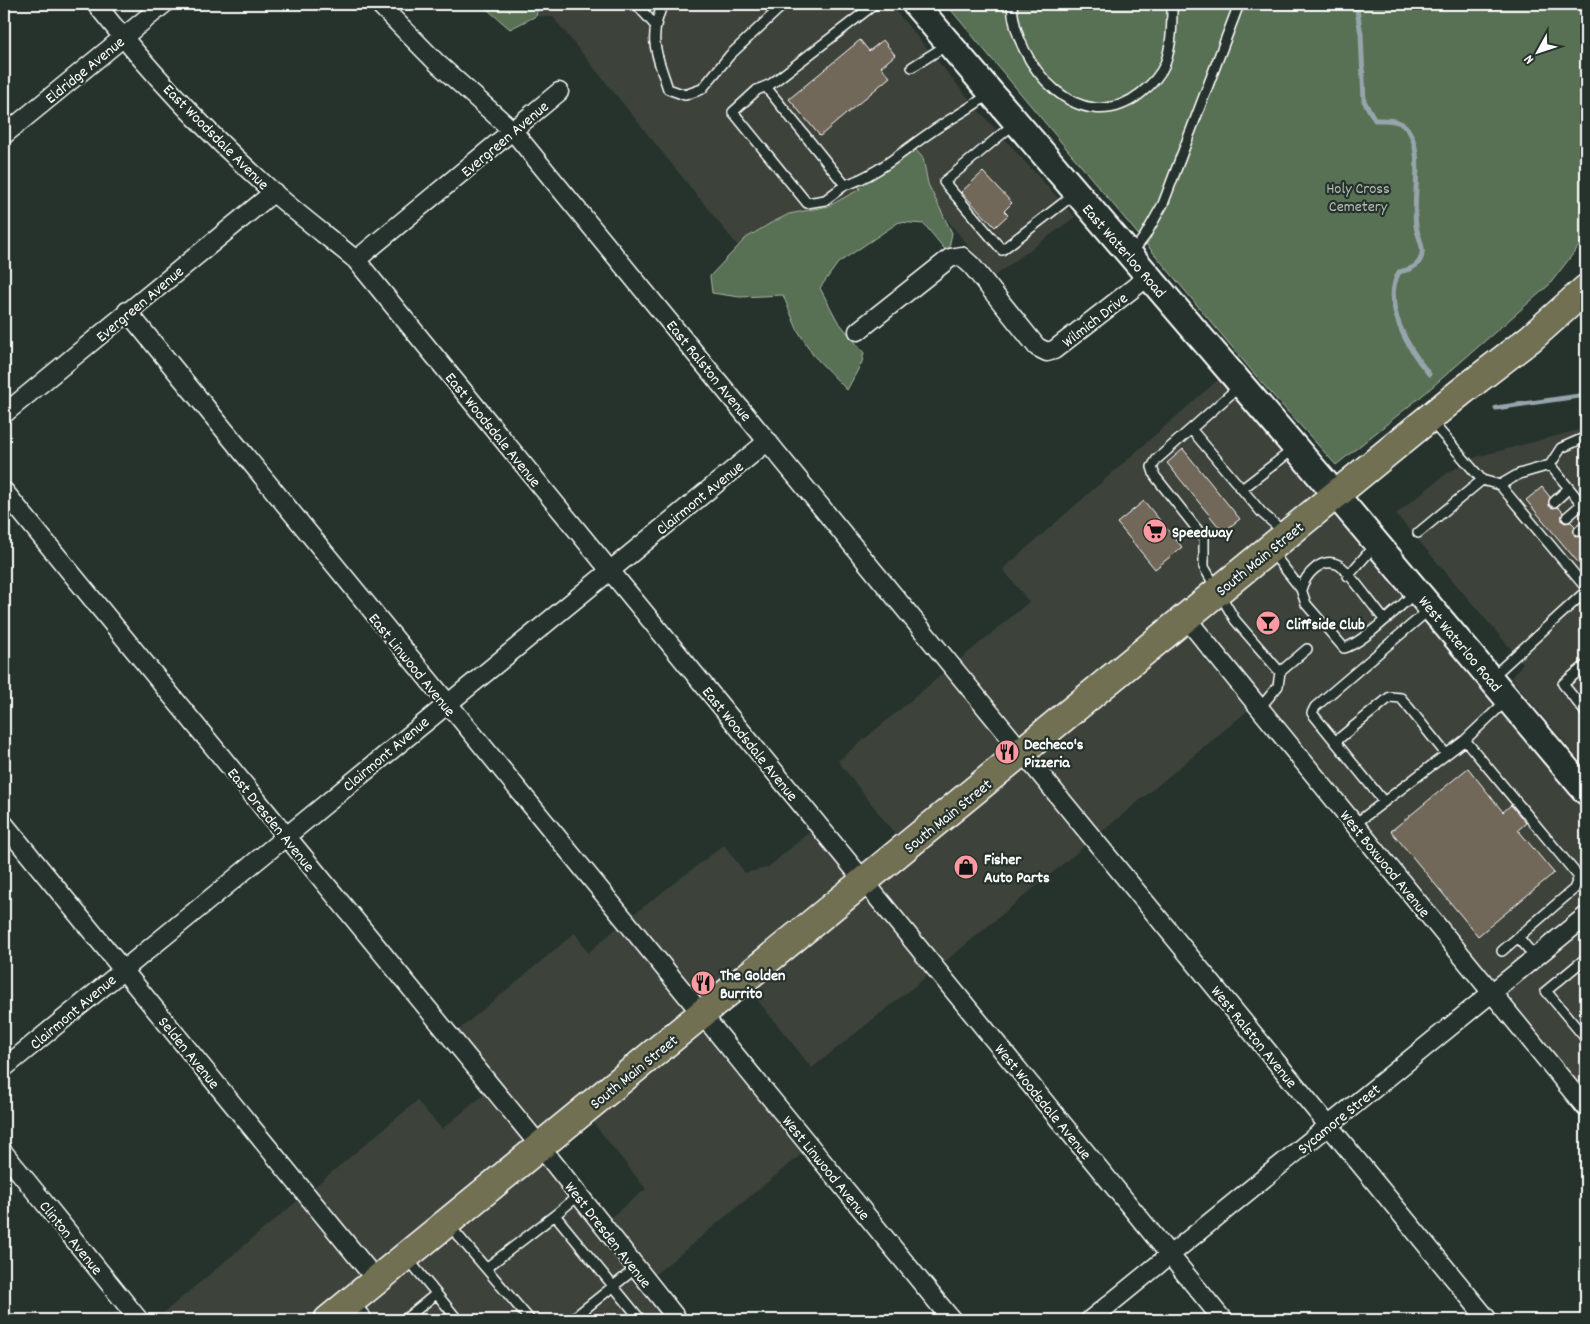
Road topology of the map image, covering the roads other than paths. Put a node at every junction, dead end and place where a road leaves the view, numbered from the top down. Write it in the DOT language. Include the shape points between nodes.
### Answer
graph roads {
  1 [pos="96,4"];
  2 [pos="164,4"];
  3 [pos="379,4"];
  4 [pos="636,4"];
  5 [pos="663,4"];
  6 [pos="784,4"];
  7 [pos="875,4"];
  8 [pos="915,4"];
  9 [pos="1012,4"];
  10 [pos="1172,4"];
  11 [pos="1238,4"];
  12 [pos="654,24"];
  13 [pos="123,38"];
  14 [pos="949,44"];
  15 [pos="912,67"];
  16 [pos="766,86"];
  17 [pos="559,92"];
  18 [pos="990,93"];
  19 [pos="1016,122"];
  20 [pos="512,130"];
  21 [pos="4,135"];
  22 [pos="845,185"];
  23 [pos="274,192"];
  24 [pos="1076,193"];
  25 [pos="1129,256"];
  26 [pos="356,260"];
  27 [pos="1149,276"];
  28 [pos="1586,290"];
  29 [pos="127,311"];
  30 [pos="858,331"];
  31 [pos="1242,385"];
  32 [pos="4,414"];
  33 [pos="1429,418"];
  34 [pos="1191,430"];
  35 [pos="1586,437"];
  36 [pos="768,441"];
  37 [pos="1295,448"];
  38 [pos="1550,465"];
  39 [pos="1482,480"];
  40 [pos="1500,484"];
  41 [pos="1569,488"];
  42 [pos="1242,489"];
  43 [pos="4,491"];
  44 [pos="1336,495"];
  45 [pos="1554,502"];
  46 [pos="1584,507"];
  47 [pos="1538,514"];
  48 [pos="1566,517"];
  49 [pos="1530,521"];
  50 [pos="1551,530"];
  51 [pos="1418,533"];
  52 [pos="1543,536"];
  53 [pos="1278,542"];
  54 [pos="1377,544"];
  55 [pos="1563,544"];
  56 [pos="1555,551"];
  57 [pos="1576,559"];
  58 [pos="1568,566"];
  59 [pos="609,570"];
  60 [pos="1348,576"];
  61 [pos="1301,590"];
  62 [pos="1586,590"];
  63 [pos="1218,591"];
  64 [pos="1424,600"];
  65 [pos="1186,618"];
  66 [pos="1384,619"];
  67 [pos="1307,649"];
  68 [pos="1586,665"];
  69 [pos="1280,672"];
  70 [pos="1491,678"];
  71 [pos="1508,699"];
  72 [pos="446,704"];
  73 [pos="1260,708"];
  74 [pos="1586,713"];
  75 [pos="1465,740"];
  76 [pos="1336,742"];
  77 [pos="1024,752"];
  78 [pos="1446,754"];
  79 [pos="1586,792"];
  80 [pos="1384,802"];
  81 [pos="4,824"];
  82 [pos="1355,824"];
  83 [pos="285,836"];
  84 [pos="1579,878"];
  85 [pos="864,882"];
  86 [pos="1586,886"];
  87 [pos="1586,916"];
  88 [pos="1518,937"];
  89 [pos="1502,951"];
  90 [pos="1536,958"];
  91 [pos="1586,958"];
  92 [pos="122,969"];
  93 [pos="1492,993"];
  94 [pos="702,1014"];
  95 [pos="1586,1039"];
  96 [pos="4,1068"];
  97 [pos="1586,1108"];
  98 [pos="1329,1126"];
  99 [pos="540,1146"];
  100 [pos="4,1153"];
  101 [pos="579,1195"];
  102 [pos="555,1215"];
  103 [pos="447,1223"];
  104 [pos="1170,1255"];
  105 [pos="406,1257"];
  106 [pos="486,1268"];
  107 [pos="636,1268"];
  108 [pos="377,1281"];
  109 [pos="614,1285"];
  110 [pos="436,1294"];
  111 [pos="347,1315"];
  112 [pos="139,1320"];
  113 [pos="404,1320"];
  114 [pos="458,1320"];
  115 [pos="530,1320"];
  116 [pos="571,1320"];
  117 [pos="641,1320"];
  118 [pos="678,1320"];
  119 [pos="952,1320"];
  120 [pos="1090,1320"];
  121 [pos="1223,1320"];
  122 [pos="1488,1320"];
  1 -- 13 [label="street, East Woodsdale Avenue"];
  2 -- 13 [label="street, Eldridge Avenue"];
  3 -- 20 [label="street, East Ralston Avenue" via="437,63"];
  4 -- 12 [label="lane"];
  5 -- 12 [label="lane"];
  6 -- 12 [label="lane" via="730,55 702,89 685,96 668,89 655,48"];
  7 -- 16 [label="lane"];
  8 -- 14 [label="main road, East Waterloo Road"];
  9 -- 10 [label="lane" via="1020,41 1044,80 1070,101 1099,108 1135,99 1159,76 1168,53"];
  11 -- 25 [label="lane" via="1164,204"];
  13 -- 21 [label="street, Eldridge Avenue"];
  13 -- 23 [label="street, East Woodsdale Avenue" via="178,98"];
  14 -- 15 [label="lane"];
  14 -- 18 [label="main road, East Waterloo Road"];
  16 -- 22 [label="lane"];
  16 -- 22 [label="lane" via="733,112 807,203 825,200"];
  17 -- 20 [label="street, Evergreen Avenue"];
  18 -- 19 [label="main road, East Waterloo Road"];
  18 -- 22 [label="lane" via="970,110 934,130 866,177"];
  19 -- 24 [label="main road, East Waterloo Road"];
  19 -- 24 [label="lane" via="944,182 1002,250"];
  20 -- 26 [label="street, Evergreen Avenue"];
  20 -- 36 [label="street, East Ralston Avenue"];
  23 -- 26 [label="street, East Woodsdale Avenue"];
  23 -- 29 [label="street, Evergreen Avenue"];
  24 -- 25 [label="main road, East Waterloo Road"];
  25 -- 27 [label="main road, East Waterloo Road"];
  26 -- 59 [label="street, East Woodsdale Avenue"];
  27 -- 30 [label="street, Wilmich Drive" via="1054,350 1047,352 1037,347 961,256 950,258"];
  27 -- 31 [label="main road, East Waterloo Road"];
  28 -- 33 [label="main road, South Main Street"];
  29 -- 32 [label="street, Evergreen Avenue"];
  29 -- 72 [label="street, East Linwood Avenue"];
  31 -- 34 [label="lane"];
  31 -- 37 [label="main road, East Waterloo Road"];
  33 -- 39 [label="lane"];
  33 -- 44 [label="main road, South Main Street"];
  34 -- 42 [label="lane"];
  34 -- 63 [label="lane" via="1152,467 1155,476 1204,538 1204,567"];
  35 -- 38 [label="lane" via="1561,448"];
  36 -- 59 [label="street, Clairmont Avenue"];
  36 -- 77 [label="street, East Ralston Avenue"];
  37 -- 42 [label="lane"];
  37 -- 44 [label="main road, East Waterloo Road"];
  38 -- 40 [label="lane" via="1519,474"];
  38 -- 41 [label="lane"];
  39 -- 40 [label="lane"];
  39 -- 51 [label="lane"];
  40 -- 49 [label="lane"];
  41 -- 45 [label="lane"];
  41 -- 46 [label="lane"];
  42 -- 53 [label="lane" via="1262,513"];
  43 -- 83 [label="street, East Dresden Avenue"];
  44 -- 53 [label="main road, South Main Street"];
  44 -- 54 [label="main road, West Waterloo Road"];
  46 -- 48 [label="lane"];
  47 -- 49 [label="lane"];
  49 -- 52 [label="lane"];
  50 -- 52 [label="lane"];
  52 -- 56 [label="lane"];
  53 -- 61 [label="lane"];
  53 -- 63 [label="main road, South Main Street"];
  54 -- 60 [label="lane"];
  54 -- 64 [label="main road, West Waterloo Road"];
  55 -- 56 [label="lane"];
  56 -- 58 [label="lane"];
  57 -- 58 [label="lane"];
  58 -- 62 [label="lane"];
  59 -- 72 [label="street, Clairmont Avenue"];
  59 -- 85 [label="street, East Woodsdale Avenue"];
  60 -- 61 [label="lane" via="1339,566 1327,563 1306,577"];
  60 -- 66 [label="lane"];
  61 -- 66 [label="lane" via="1306,604 1344,648 1352,646"];
  62 -- 70 [label="lane"];
  63 -- 65 [label="main road, South Main Street"];
  63 -- 69 [label="lane" via="1235,620"];
  64 -- 66 [label="lane"];
  64 -- 70 [label="main road, West Waterloo Road"];
  64 -- 76 [label="lane" via="1315,707 1312,713"];
  65 -- 73 [label="street, West Boxwood Avenue"];
  65 -- 77 [label="main road, South Main Street"];
  67 -- 69 [label="lane"];
  68 -- 74 [label="lane" via="1563,684"];
  69 -- 73 [label="lane" via="1278,686"];
  70 -- 71 [label="main road, West Waterloo Road"];
  71 -- 75 [label="lane"];
  71 -- 79 [label="main road, West Waterloo Road"];
  72 -- 83 [label="street, Clairmont Avenue"];
  72 -- 94 [label="street, East Linwood Avenue"];
  73 -- 82 [label="street, West Boxwood Avenue"];
  75 -- 78 [label="lane"];
  75 -- 84 [label="lane"];
  76 -- 78 [label="lane" via="1390,697 1401,698"];
  76 -- 80 [label="lane"];
  77 -- 85 [label="main road, South Main Street"];
  77 -- 98 [label="street, West Ralston Avenue"];
  78 -- 80 [label="lane"];
  80 -- 82 [label="lane"];
  81 -- 92 [label="street, Selden Avenue"];
  82 -- 93 [label="street, West Boxwood Avenue"];
  83 -- 92 [label="street, Clairmont Avenue"];
  83 -- 99 [label="street, East Dresden Avenue"];
  84 -- 86 [label="lane"];
  84 -- 88 [label="lane" via="1574,889"];
  85 -- 94 [label="main road, South Main Street"];
  85 -- 104 [label="street, West Woodsdale Avenue"];
  87 -- 90 [label="street, Sycamore Street"];
  88 -- 89 [label="lane"];
  88 -- 90 [label="lane"];
  90 -- 93 [label="street, Sycamore Street"];
  91 -- 95 [label="lane" via="1546,991"];
  92 -- 96 [label="street, Clairmont Avenue"];
  92 -- 108 [label="street, Selden Avenue"];
  93 -- 97 [label="street, West Boxwood Avenue"];
  93 -- 98 [label="street, Sycamore Street"];
  94 -- 99 [label="main road, South Main Street"];
  94 -- 119 [label="street, West Linwood Avenue"];
  98 -- 104 [label="street, Sycamore Street"];
  98 -- 122 [label="street, West Ralston Avenue"];
  99 -- 101 [label="street, West Dresden Avenue"];
  99 -- 103 [label="main road, South Main Street"];
  100 -- 112 [label="street, Clinton Avenue"];
  101 -- 102 [label="lane"];
  101 -- 107 [label="street, West Dresden Avenue"];
  102 -- 106 [label="lane"];
  102 -- 109 [label="lane"];
  103 -- 105 [label="main road, South Main Street"];
  103 -- 106 [label="lane"];
  104 -- 120 [label="street, Sycamore Street"];
  104 -- 121 [label="street, West Woodsdale Avenue"];
  105 -- 108 [label="main road, South Main Street"];
  105 -- 110 [label="lane"];
  106 -- 115 [label="lane"];
  107 -- 109 [label="lane"];
  107 -- 118 [label="street, West Dresden Avenue"];
  108 -- 111 [label="main road, South Main Street"];
  109 -- 116 [label="lane"];
  109 -- 117 [label="lane"];
  110 -- 113 [label="lane"];
  110 -- 114 [label="lane"];
}
